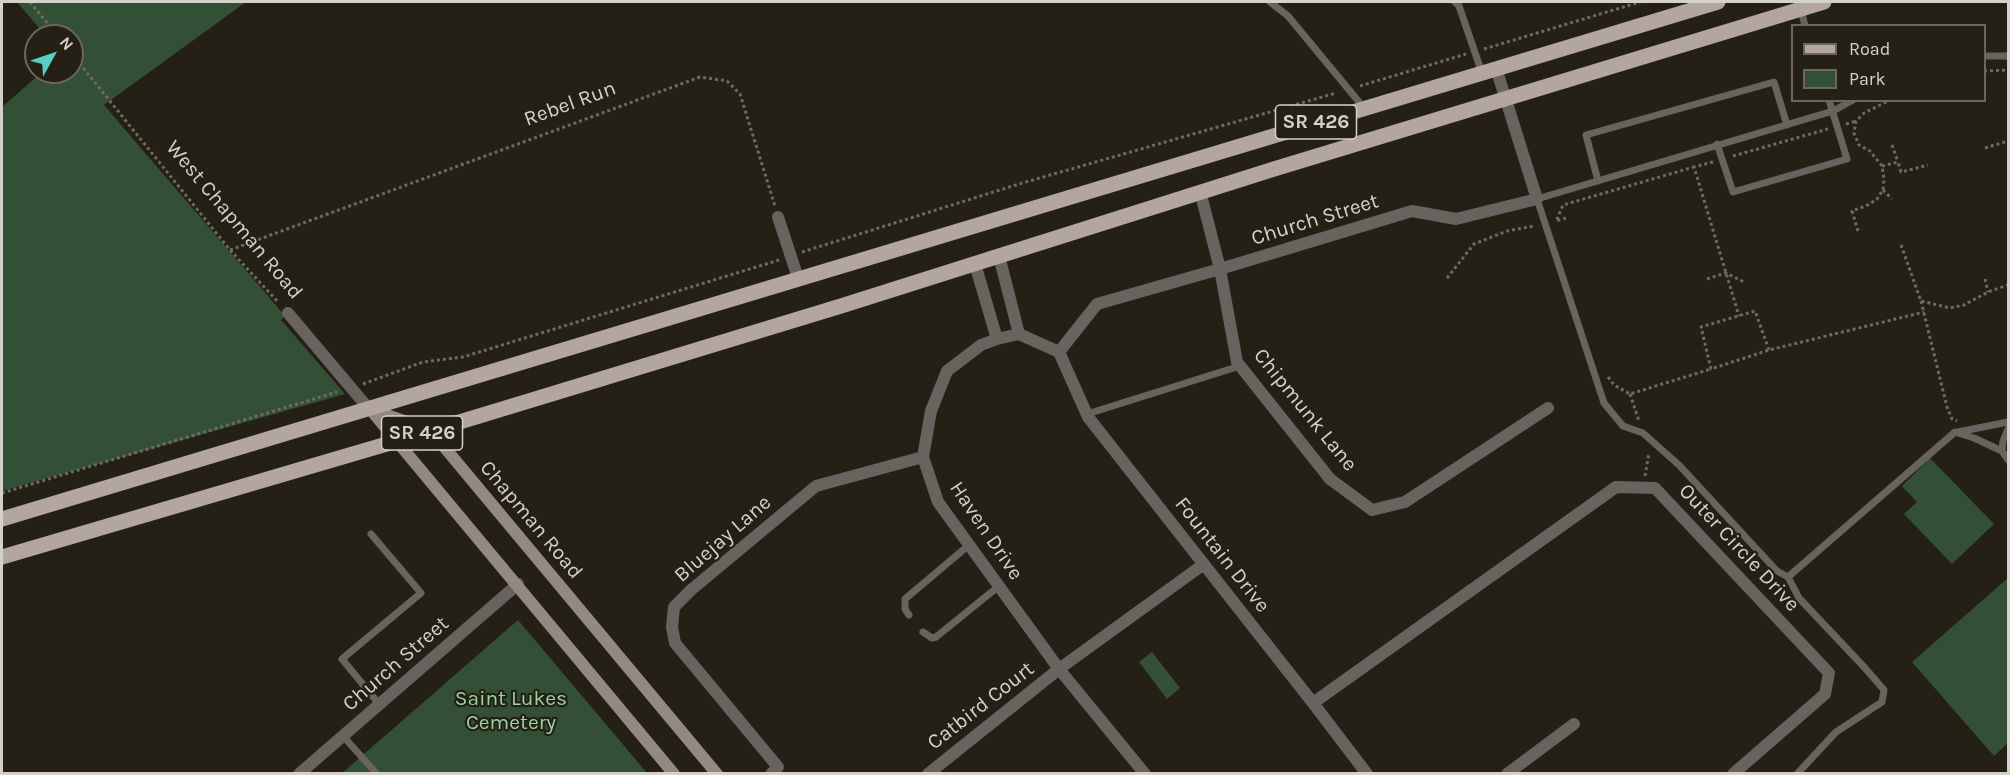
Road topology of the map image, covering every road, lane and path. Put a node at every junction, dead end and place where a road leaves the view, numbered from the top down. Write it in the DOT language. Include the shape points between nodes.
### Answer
graph roads {
  1 [pos="30,2"];
  2 [pos="1270,2"];
  3 [pos="1455,2"];
  4 [pos="1640,2"];
  5 [pos="1718,2"];
  6 [pos="1824,2"];
  7 [pos="34,3"];
  8 [pos="1691,5"];
  9 [pos="1801,9"];
  10 [pos="49,24"];
  11 [pos="1805,24"];
  12 [pos="1476,51"];
  13 [pos="1986,56"];
  14 [pos="2008,56"];
  15 [pos="84,69"];
  16 [pos="1489,70"];
  17 [pos="2008,70"];
  18 [pos="1986,71"];
  19 [pos="1349,89"];
  20 [pos="1505,98"];
  21 [pos="1831,102"];
  22 [pos="1850,102"];
  23 [pos="1886,102"];
  24 [pos="1364,108"];
  25 [pos="1833,111"];
  26 [pos="1787,124"];
  27 [pos="2008,141"];
  28 [pos="1717,144"];
  29 [pos="1892,145"];
  30 [pos="1985,148"];
  31 [pos="1898,162"];
  32 [pos="1928,165"];
  33 [pos="1882,166"];
  34 [pos="1694,167"];
  35 [pos="1598,181"];
  36 [pos="1883,190"];
  37 [pos="1200,191"];
  38 [pos="1537,199"];
  39 [pos="1892,199"];
  40 [pos="778,217"];
  41 [pos="1566,218"];
  42 [pos="1556,221"];
  43 [pos="1545,223"];
  44 [pos="1858,231"];
  45 [pos="1901,245"];
  46 [pos="230,250"];
  47 [pos="791,256"];
  48 [pos="999,256"];
  49 [pos="975,264"];
  50 [pos="1221,269"];
  51 [pos="798,278"];
  52 [pos="1447,278"];
  53 [pos="1707,279"];
  54 [pos="1985,279"];
  55 [pos="1744,282"];
  56 [pos="2008,285"];
  57 [pos="1988,292"];
  58 [pos="1921,301"];
  59 [pos="1924,312"];
  60 [pos="288,313"];
  61 [pos="1019,334"];
  62 [pos="997,339"];
  63 [pos="1768,350"];
  64 [pos="1059,352"];
  65 [pos="1240,366"];
  66 [pos="1602,369"];
  67 [pos="1710,369"];
  68 [pos="365,383"];
  69 [pos="324,396"];
  70 [pos="1548,408"];
  71 [pos="369,409"];
  72 [pos="1087,414"];
  73 [pos="1959,421"];
  74 [pos="2008,422"];
  75 [pos="2008,429"];
  76 [pos="430,430"];
  77 [pos="1954,432"];
  78 [pos="397,441"];
  79 [pos="2002,451"];
  80 [pos="923,457"];
  81 [pos="2008,460"];
  82 [pos="2,493"];
  83 [pos="2,519"];
  84 [pos="371,534"];
  85 [pos="969,544"];
  86 [pos="2,557"];
  87 [pos="1204,564"];
  88 [pos="1788,577"];
  89 [pos="518,584"];
  90 [pos="999,586"];
  91 [pos="909,615"];
  92 [pos="923,632"];
  93 [pos="1059,669"];
  94 [pos="1314,703"];
  95 [pos="379,704"];
  96 [pos="1574,724"];
  97 [pos="343,736"];
  98 [pos="778,772"];
  99 [pos="299,774"];
  100 [pos="377,774"];
  101 [pos="674,774"];
  102 [pos="717,774"];
  103 [pos="928,774"];
  104 [pos="1145,774"];
  105 [pos="1367,774"];
  106 [pos="1507,774"];
  107 [pos="1732,774"];
  108 [pos="1797,774"];
  1 -- 7 [label="path"];
  2 -- 19 [label="lane" via="1288,16"];
  3 -- 12 [label="lane"];
  4 -- 12 [label="path"];
  5 -- 8 [label="main road, SR 426"];
  6 -- 9 [label="main road, SR 426"];
  7 -- 10 [label="path"];
  8 -- 16 [label="main road, SR 426"];
  9 -- 11 [label="lane"];
  9 -- 20 [label="main road, SR 426"];
  12 -- 16 [label="lane"];
  12 -- 19 [label="path"];
  13 -- 14 [label="lane"];
  15 -- 46 [label="path, West Chapman Road"];
  16 -- 20 [label="street"];
  16 -- 24 [label="main road, SR 426"];
  17 -- 18 [label="path"];
  19 -- 24 [label="lane"];
  19 -- 47 [label="path" via="1019,184"];
  20 -- 37 [label="main road, SR 426"];
  20 -- 38 [label="street"];
  21 -- 25 [label="lane"];
  22 -- 25 [label="lane"];
  23 -- 33 [label="path" via="1864,113 1856,121 1854,133 1859,145"];
  24 -- 51 [label="main road, SR 426"];
  25 -- 26 [label="lane"];
  25 -- 28 [label="lane" via="1847,159 1733,192"];
  26 -- 28 [label="lane"];
  26 -- 35 [label="lane" via="1774,81 1586,135"];
  27 -- 30 [label="path"];
  28 -- 35 [label="lane"];
  29 -- 31 [label="path"];
  31 -- 32 [label="path" via="1901,172"];
  31 -- 33 [label="path"];
  33 -- 36 [label="path"];
  34 -- 42 [label="path" via="1563,205"];
  35 -- 38 [label="lane"];
  36 -- 39 [label="path"];
  36 -- 44 [label="path" via="1866,206 1852,211"];
  37 -- 48 [label="main road, SR 426"];
  37 -- 50 [label="street, Chipmunk Lane"];
  38 -- 43 [label="lane"];
  38 -- 50 [label="street, Church Street" via="1456,219 1412,212"];
  40 -- 46 [label="path, Rebel Run" via="740,94 728,81 700,77"];
  40 -- 47 [label="street"];
  41 -- 42 [label="path"];
  42 -- 43 [label="path"];
  43 -- 52 [label="path" via="1507,231 1474,244"];
  43 -- 88 [label="lane" via="1604,403 1623,426 1643,433 1680,466 1777,571"];
  45 -- 58 [label="path"];
  46 -- 60 [label="path, West Chapman Road"];
  47 -- 51 [label="street"];
  47 -- 68 [label="path" via="463,357 423,362"];
  48 -- 49 [label="main road, SR 426"];
  48 -- 61 [label="street"];
  49 -- 62 [label="street"];
  49 -- 76 [label="main road, SR 426"];
  50 -- 64 [label="street, Church Street" via="1097,304"];
  50 -- 65 [label="street, Chipmunk Lane"];
  51 -- 71 [label="main road, SR 426"];
  53 -- 55 [label="path" via="1726,273"];
  54 -- 57 [label="path"];
  56 -- 57 [label="path"];
  57 -- 58 [label="path" via="1950,308"];
  58 -- 59 [label="path"];
  59 -- 63 [label="path"];
  59 -- 73 [label="path" via="1949,413"];
  60 -- 71 [label="street, West Chapman Road"];
  61 -- 62 [label="street"];
  61 -- 64 [label="street"];
  62 -- 80 [label="street, Haven Drive" via="981,345 947,371 931,411"];
  63 -- 67 [label="path"];
  63 -- 67 [label="path" via="1755,311 1701,327"];
  64 -- 72 [label="street, Fountain Drive"];
  65 -- 70 [label="street, Chipmunk Lane" via="1329,479 1372,510 1405,502"];
  65 -- 72 [label="lane"];
  66 -- 67 [label="path" via="1614,385 1630,394"];
  69 -- 82 [label="path"];
  71 -- 76 [label="street"];
  71 -- 78 [label="street"];
  71 -- 83 [label="main road, SR 426"];
  72 -- 87 [label="street, Fountain Drive"];
  74 -- 77 [label="lane"];
  75 -- 79 [label="lane"];
  76 -- 78 [label="main road, SR 426"];
  76 -- 102 [label="street, Chapman Road"];
  77 -- 79 [label="lane"];
  77 -- 88 [label="lane"];
  78 -- 86 [label="main road, SR 426"];
  78 -- 89 [label="street"];
  79 -- 81 [label="lane"];
  80 -- 85 [label="street, Haven Drive" via="938,502"];
  80 -- 98 [label="street, Bluejay Lane" via="816,486 674,607 675,643"];
  84 -- 95 [label="lane" via="421,593 342,659"];
  85 -- 90 [label="street, Haven Drive"];
  85 -- 91 [label="lane" via="905,599"];
  87 -- 93 [label="street, Catbird Court"];
  87 -- 94 [label="street, Fountain Drive"];
  88 -- 108 [label="lane" via="1799,598 1884,690 1882,702 1836,732"];
  89 -- 95 [label="street, Church Street"];
  89 -- 101 [label="street"];
  90 -- 92 [label="lane" via="936,637"];
  90 -- 93 [label="street, Haven Drive"];
  93 -- 103 [label="street, Catbird Court"];
  93 -- 104 [label="street, Haven Drive"];
  94 -- 105 [label="street, Fountain Drive"];
  94 -- 107 [label="street, Outer Circle Drive" via="1616,487 1655,488 1829,673 1825,694"];
  95 -- 97 [label="street, Church Street"];
  96 -- 106 [label="street"];
  97 -- 99 [label="street, Church Street"];
  97 -- 100 [label="lane"];
}
